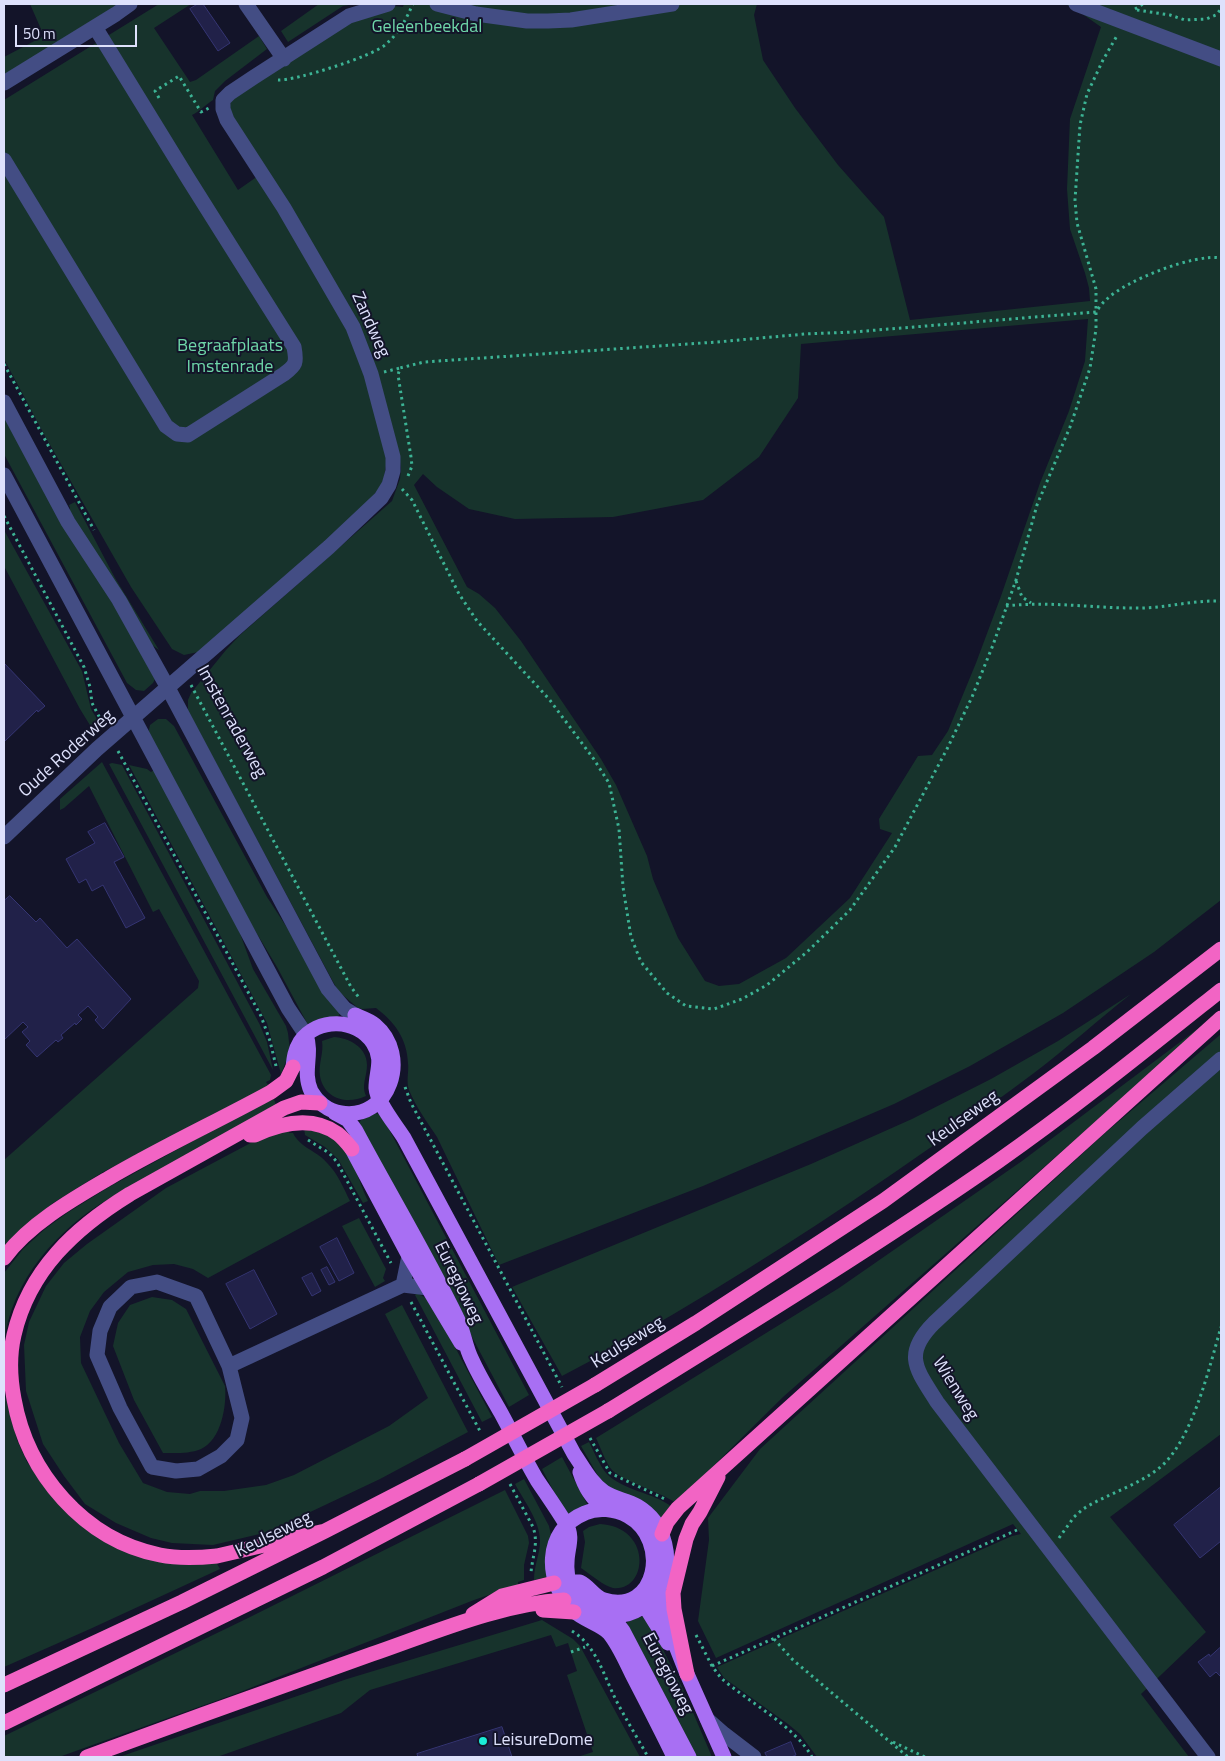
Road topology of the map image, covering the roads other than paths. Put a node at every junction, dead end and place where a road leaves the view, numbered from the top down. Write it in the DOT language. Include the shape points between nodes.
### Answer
graph roads {
  1 [pos="130,4"];
  2 [pos="246,4"];
  3 [pos="388,4"];
  4 [pos="437,4"];
  5 [pos="672,4"];
  6 [pos="1076,4"];
  7 [pos="95,27"];
  8 [pos="284,59"];
  9 [pos="1221,59"];
  10 [pos="4,82"];
  11 [pos="4,160"];
  12 [pos="4,402"];
  13 [pos="4,475"];
  14 [pos="168,688"];
  15 [pos="134,719"];
  16 [pos="4,837"];
  17 [pos="1221,950"];
  18 [pos="1221,990"];
  19 [pos="288,1008"];
  20 [pos="359,1008"];
  21 [pos="1221,1018"];
  22 [pos="306,1035"];
  23 [pos="297,1048"];
  24 [pos="1221,1059"];
  25 [pos="293,1067"];
  26 [pos="389,1086"];
  27 [pos="380,1100"];
  28 [pos="320,1103"];
  29 [pos="335,1113"];
  30 [pos="234,1136"];
  31 [pos="404,1138"];
  32 [pos="352,1148"];
  33 [pos="410,1256"];
  34 [pos="4,1258"];
  35 [pos="403,1285"];
  36 [pos="428,1288"];
  37 [pos="471,1359"];
  38 [pos="229,1366"];
  39 [pos="574,1454"];
  40 [pos="722,1469"];
  41 [pos="536,1478"];
  42 [pos="604,1509"];
  43 [pos="567,1525"];
  44 [pos="325,1531"];
  45 [pos="662,1534"];
  46 [pos="558,1540"];
  47 [pos="561,1582"];
  48 [pos="659,1589"];
  49 [pos="644,1599"];
  50 [pos="564,1600"];
  51 [pos="577,1606"];
  52 [pos="598,1619"];
  53 [pos="458,1624"];
  54 [pos="687,1674"];
  55 [pos="4,1685"];
  56 [pos="706,1718"];
  57 [pos="4,1723"];
  58 [pos="87,1757"];
  59 [pos="674,1757"];
  60 [pos="689,1757"];
  61 [pos="724,1757"];
  62 [pos="754,1757"];
  63 [pos="1208,1757"];
  1 -- 7 [label="street"];
  2 -- 8 [label="street"];
  3 -- 8 [label="street" via="349,16"];
  4 -- 5 [label="street" via="476,14 548,22"];
  6 -- 9 [label="street"];
  7 -- 10 [label="street"];
  7 -- 11 [label="street" via="294,348 294,366 188,434 178,434 166,426"];
  8 -- 14 [label="street, Zandweg" via="230,93 223,100 223,109 354,327 371,374 393,458 393,471 381,498"];
  12 -- 14 [label="street" via="68,522 119,600"];
  13 -- 15 [label="street"];
  14 -- 15 [label="street, Oude Roderweg"];
  14 -- 20 [label="street" via="328,989 345,1009"];
  15 -- 16 [label="street, Oude Roderweg"];
  15 -- 19 [label="street"];
  17 -- 44 [label="highway, Keulseweg, bridge" via="883,1201 704,1318 465,1459"];
  18 -- 57 [label="highway, bridge" via="1112,1077 998,1161 820,1280 608,1411 323,1567"];
  19 -- 22 [label="street"];
  19 -- 23 [label="street"];
  20 -- 26 [label="main road" via="388,1042 394,1064"];
  21 -- 40 [label="highway"];
  22 -- 23 [label="main road"];
  22 -- 27 [label="main road" via="332,1024 350,1026 366,1035 373,1043 379,1060 376,1088"];
  22 -- 28 [label="main road" via="310,1054 307,1080"];
  23 -- 25 [label="main road"];
  24 -- 63 [label="street, Wienweg" via="1142,1128 934,1323 922,1335 915,1359 932,1395"];
  25 -- 34 [label="highway" via="286,1081 271,1092 74,1198 36,1226"];
  26 -- 27 [label="main road"];
  26 -- 31 [label="main road, Euregioweg"];
  27 -- 29 [label="main road" via="355,1114"];
  27 -- 31 [label="main road, Euregioweg"];
  28 -- 29 [label="main road"];
  28 -- 30 [label="highway" via="309,1101 292,1105"];
  29 -- 37 [label="main road, Euregioweg" via="348,1120 356,1130 458,1320"];
  30 -- 32 [label="highway" via="255,1135 285,1123 314,1124 338,1135"];
  30 -- 44 [label="highway" via="109,1207 53,1256 29,1295 14,1337 10,1369 16,1411 28,1447 52,1487 76,1512 124,1543 160,1555 199,1558"];
  31 -- 39 [label="main road, Euregioweg"];
  32 -- 33 [label="main road"];
  33 -- 35 [label="street"];
  33 -- 36 [label="main road"];
  35 -- 36 [label="street"];
  35 -- 38 [label="street"];
  36 -- 37 [label="main road"];
  37 -- 41 [label="main road, Euregioweg"];
  38 -- 38 [label="street" via="242,1418 237,1440 221,1456 198,1469 176,1471 152,1467 120,1408 98,1354 100,1331 110,1307 131,1287 157,1282 196,1296"];
  39 -- 42 [label="main road, Euregioweg" via="584,1486"];
  39 -- 45 [label="main road, Euregioweg" via="604,1492 645,1511"];
  40 -- 45 [label="highway" via="678,1508 666,1522"];
  40 -- 54 [label="highway" via="686,1539 673,1593"];
  41 -- 43 [label="main road, Euregioweg"];
  41 -- 46 [label="main road, Euregioweg"];
  42 -- 43 [label="main road" via="588,1512"];
  42 -- 49 [label="main road" via="630,1516 649,1538 654,1566"];
  43 -- 46 [label="main road"];
  43 -- 47 [label="main road" via="571,1541"];
  44 -- 55 [label="highway, Keulseweg"];
  45 -- 48 [label="main road" via="667,1562"];
  46 -- 47 [label="main road" via="552,1559"];
  47 -- 49 [label="main road" via="580,1582 599,1598 610,1601"];
  47 -- 50 [label="main road"];
  47 -- 51 [label="main road"];
  47 -- 53 [label="highway" via="502,1596"];
  48 -- 49 [label="main road"];
  48 -- 54 [label="main road, Euregioweg" via="659,1604"];
  49 -- 52 [label="main road" via="625,1615"];
  49 -- 54 [label="main road, Euregioweg"];
  50 -- 51 [label="main road"];
  50 -- 53 [label="highway" via="525,1605"];
  51 -- 52 [label="main road"];
  51 -- 53 [label="highway"];
  52 -- 59 [label="main road, Euregioweg" via="622,1654"];
  52 -- 60 [label="main road, Euregioweg" via="617,1623 623,1631"];
  53 -- 58 [label="highway"];
  54 -- 56 [label="main road, Euregioweg"];
  56 -- 61 [label="main road, Euregioweg"];
  56 -- 62 [label="street, Euregioweg"];
}
